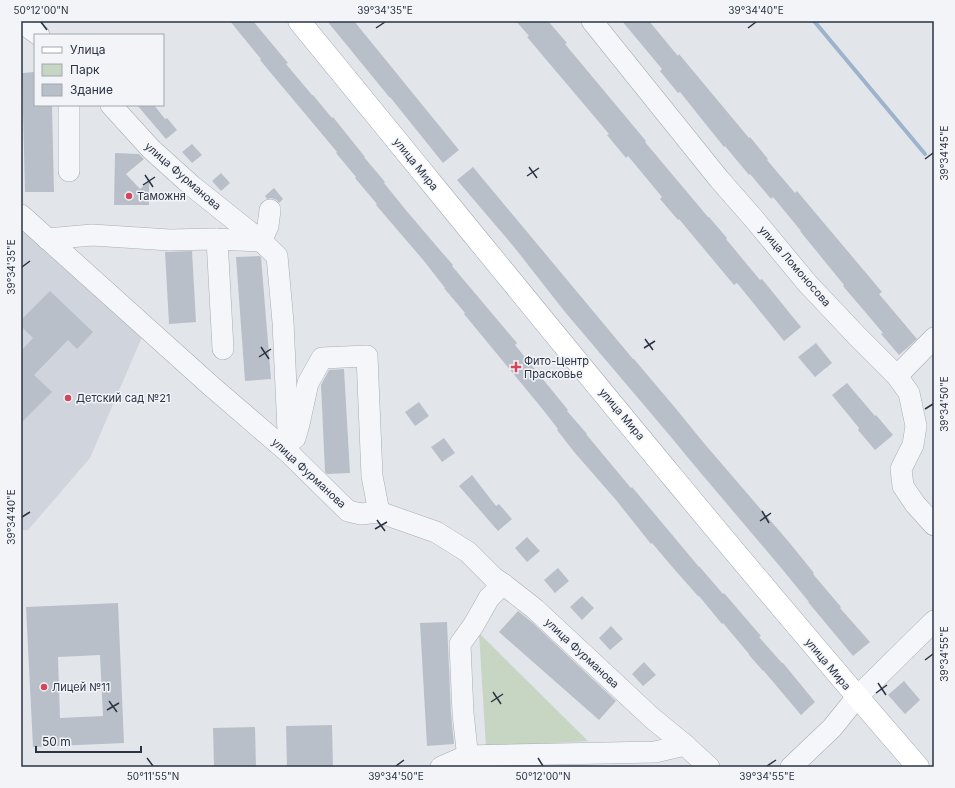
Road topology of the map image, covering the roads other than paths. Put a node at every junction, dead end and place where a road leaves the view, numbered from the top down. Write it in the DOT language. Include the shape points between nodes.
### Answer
graph roads {
  1 [pos="299,21"];
  2 [pos="592,21"];
  3 [pos="21,22"];
  4 [pos="38,34"];
  5 [pos="69,106"];
  6 [pos="112,106"];
  7 [pos="69,171"];
  8 [pos="270,210"];
  9 [pos="21,215"];
  10 [pos="47,239"];
  11 [pos="217,239"];
  12 [pos="261,241"];
  13 [pos="934,338"];
  14 [pos="223,350"];
  15 [pos="897,376"];
  16 [pos="289,453"];
  17 [pos="379,512"];
  18 [pos="934,525"];
  19 [pos="503,584"];
  20 [pos="934,621"];
  21 [pos="857,697"];
  22 [pos="685,746"];
  23 [pos="466,756"];
  24 [pos="441,767"];
  25 [pos="709,767"];
  26 [pos="791,767"];
  27 [pos="918,767"];
  1 -- 21 [label="main road, улица Мира"];
  2 -- 15 [label="street, улица Ломоносова" via="807,283"];
  3 -- 4 [label="street"];
  5 -- 7 [label="street"];
  6 -- 12 [label="street, улица Фурманова" via="151,149 192,186"];
  8 -- 12 [label="street" via="268,226"];
  9 -- 10 [label="street, улица Фурманова"];
  10 -- 11 [label="street" via="92,235 170,240"];
  10 -- 16 [label="street, улица Фурманова"];
  11 -- 12 [label="street"];
  11 -- 14 [label="street"];
  12 -- 16 [label="street, улица Фурманова" via="277,256"];
  13 -- 15 [label="street"];
  15 -- 18 [label="street, улица Ломоносова" via="909,393 916,426 913,445 901,469 903,486"];
  16 -- 17 [label="street, улица Фурманова" via="348,511 362,514"];
  16 -- 17 [label="street" via="299,424 308,383 322,358 366,356 372,476"];
  17 -- 19 [label="street, улица Фурманова" via="436,532 468,552"];
  19 -- 22 [label="street, улица Фурманова" via="536,609"];
  19 -- 23 [label="street" via="489,598 460,644"];
  20 -- 21 [label="street"];
  21 -- 26 [label="street" via="832,728"];
  21 -- 27 [label="main road, улица Мира"];
  22 -- 23 [label="street" via="655,752"];
  22 -- 25 [label="street, улица Фурманова"];
  23 -- 24 [label="street"];
}
